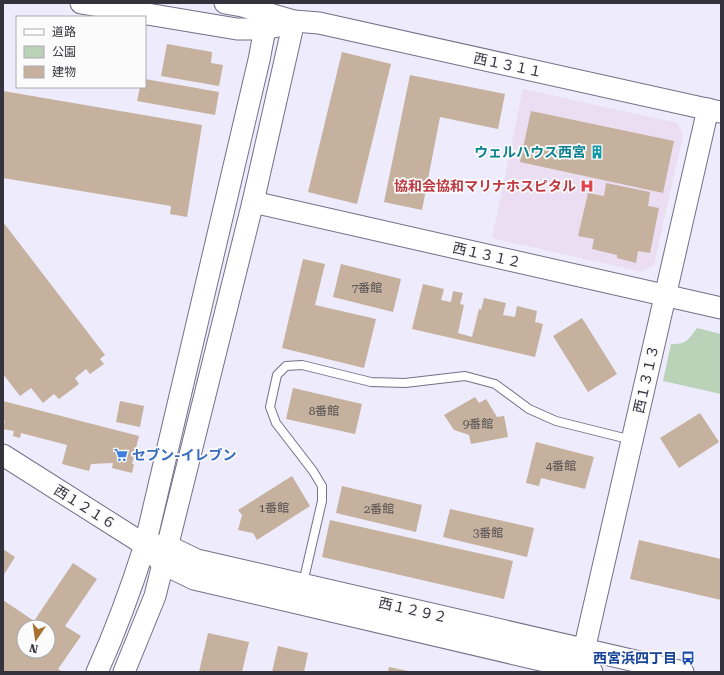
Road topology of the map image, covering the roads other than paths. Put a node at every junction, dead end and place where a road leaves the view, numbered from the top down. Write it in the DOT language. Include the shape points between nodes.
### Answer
graph roads {
  1 [pos="81,3"];
  2 [pos="225,3"];
  3 [pos="266,21"];
  4 [pos="294,21"];
  5 [pos="714,111"];
  6 [pos="253,202"];
  7 [pos="665,295"];
  8 [pos="721,308"];
  9 [pos="632,440"];
  10 [pos="3,455"];
  11 [pos="145,545"];
  12 [pos="165,555"];
  13 [pos="303,584"];
  14 [pos="584,649"];
  15 [pos="584,671"];
  16 [pos="97,672"];
  17 [pos="124,672"];
  18 [pos="683,672"];
  1 -- 3 [label="street, 西１３１１" via="237,29"];
  2 -- 3 [label="street" via="242,6"];
  3 -- 4 [label="street, 西１３１１"];
  3 -- 11 [label="street"];
  4 -- 5 [label="street, 西１３１１" via="319,23"];
  4 -- 6 [label="street"];
  5 -- 7 [label="street, 西１３１３"];
  6 -- 7 [label="street, 西１３１２"];
  6 -- 12 [label="street"];
  7 -- 8 [label="street, 西１３１２"];
  7 -- 9 [label="street, 西１３１３"];
  9 -- 13 [label="lane" via="556,421 529,409 495,384 465,376 405,382 371,382 302,365 286,366 277,375 270,407 276,423 313,470 322,486 322,501"];
  9 -- 14 [label="street, 西１３１３"];
  10 -- 11 [label="street, 西１２１６"];
  11 -- 12 [label="street, 西１２１６"];
  11 -- 16 [label="street" via="124,609"];
  12 -- 13 [label="street, 西１２９２"];
  12 -- 15 [label="street, 西１２９２" via="194,579"];
  12 -- 17 [label="street" via="155,596"];
  13 -- 14 [label="street, 西１２９２"];
  14 -- 15 [label="street, 西１３１３"];
  14 -- 18 [label="street, 西１２９２"];
}
